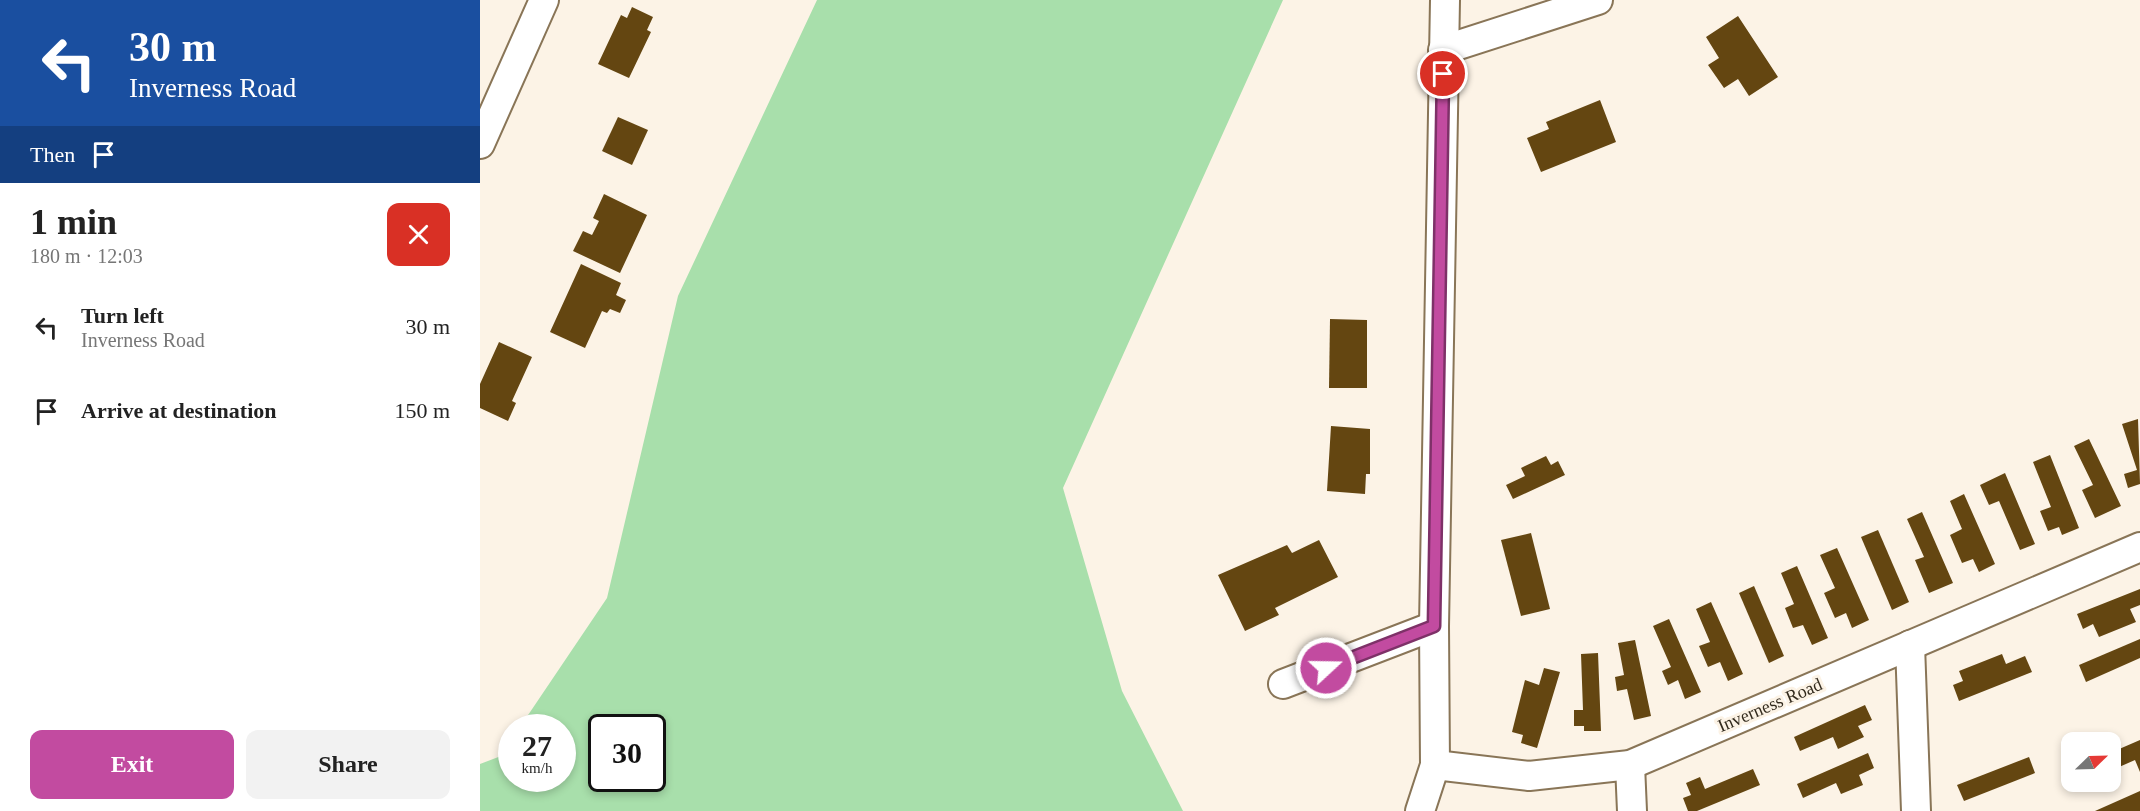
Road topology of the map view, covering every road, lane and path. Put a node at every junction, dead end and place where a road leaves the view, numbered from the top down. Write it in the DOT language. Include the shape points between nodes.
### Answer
graph roads {
  1 [pos="544,0"];
  2 [pos="1445,0"];
  3 [pos="1598,0"];
  4 [pos="1443,50"];
  5 [pos="480,144"];
  6 [pos="2140,547"];
  7 [pos="1434,626"];
  8 [pos="1910,645"];
  9 [pos="1283,684"];
  10 [pos="1435,765"];
  11 [pos="1630,765"];
  12 [pos="1420,811"];
  13 [pos="1632,811"];
  14 [pos="1916,811"];
  1 -- 5 [label="street"];
  2 -- 4 [label="street"];
  3 -- 4 [label="street"];
  4 -- 7 [label="street"];
  6 -- 8 [label="street, Inverness Road"];
  7 -- 9 [label="street"];
  7 -- 10 [label="street"];
  8 -- 11 [label="street, Inverness Road"];
  8 -- 14 [label="street"];
  10 -- 11 [label="street, Inverness Road" via="1530,776"];
  10 -- 12 [label="street"];
  11 -- 13 [label="street"];
}
